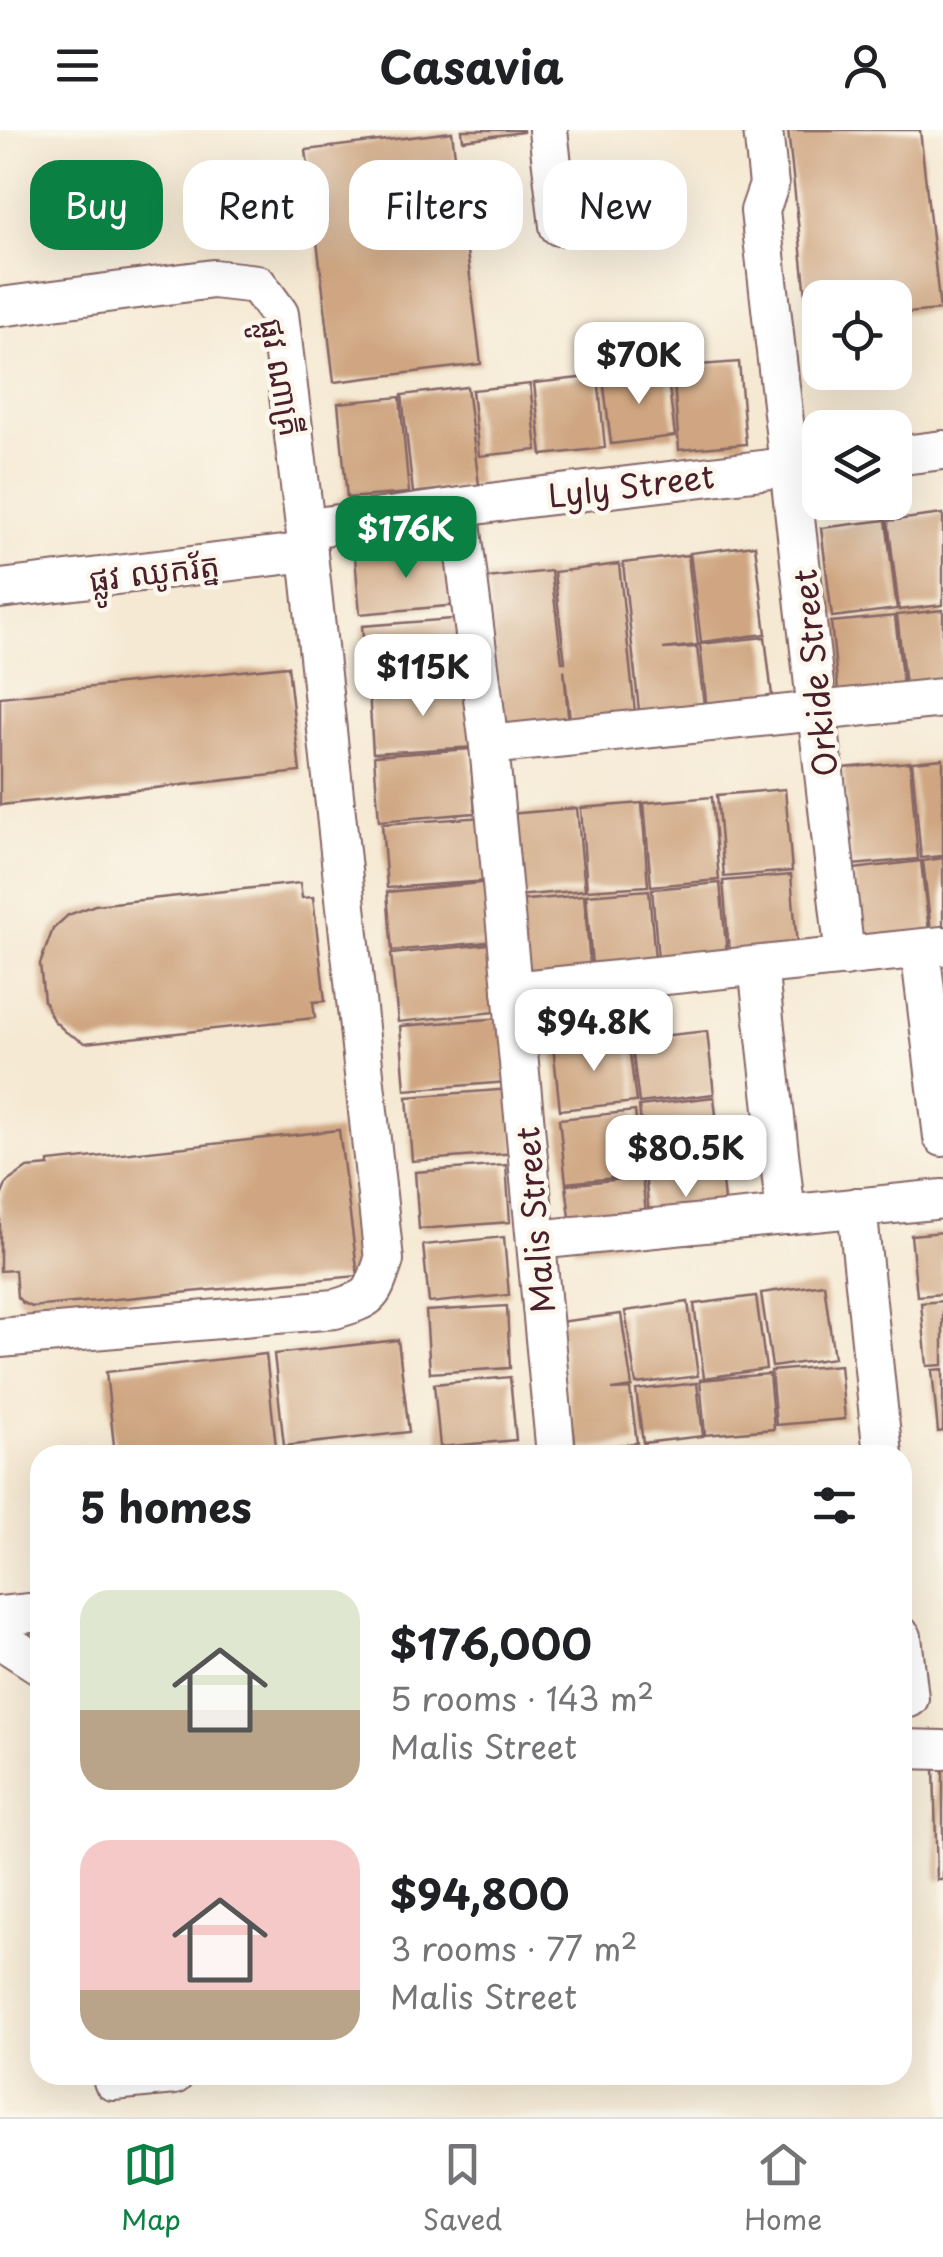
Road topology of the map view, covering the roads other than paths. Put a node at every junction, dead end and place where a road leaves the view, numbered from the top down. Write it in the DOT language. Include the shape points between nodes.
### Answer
graph roads {
  1 [pos="548,130"];
  2 [pos="736,130"];
  3 [pos="763,130"];
  4 [pos="551,160"];
  5 [pos="760,211"];
  6 [pos="0,307"];
  7 [pos="802,448"];
  8 [pos="943,450"];
  9 [pos="912,454"];
  10 [pos="802,465"];
  11 [pos="460,508"];
  12 [pos="808,520"];
  13 [pos="316,539"];
  14 [pos="0,589"];
  15 [pos="943,698"];
  16 [pos="818,711"];
  17 [pos="489,744"];
  18 [pos="931,948"];
  19 [pos="845,957"];
  20 [pos="758,966"];
  21 [pos="512,991"];
  22 [pos="943,1137"];
  23 [pos="943,1199"];
  24 [pos="857,1208"];
  25 [pos="786,1215"];
  26 [pos="536,1240"];
  27 [pos="0,1338"];
  28 [pos="555,1445"];
  29 [pos="876,1445"];
  30 [pos="30,1613"];
  31 [pos="0,1616"];
  32 [pos="0,1639"];
  33 [pos="30,1659"];
  34 [pos="912,1749"];
  35 [pos="943,1750"];
  1 -- 4 [label="street"];
  2 -- 5 [label="street, Orkide Street" via="743,188"];
  3 -- 5 [label="street, Orkide Street" via="769,184"];
  5 -- 7 [label="street, Orkide Street"];
  6 -- 13 [label="street, ផ្លូវ ណាគ្រី" via="213,280 257,284 279,314"];
  8 -- 9 [label="street"];
  10 -- 11 [label="street, Lyly Street"];
  11 -- 13 [label="street, Lyly Street"];
  11 -- 17 [label="street, Malis Street"];
  12 -- 16 [label="street, Orkide Street"];
  13 -- 14 [label="street, ផ្លូវ ឈូករ័ត្ន"];
  13 -- 27 [label="street, ផ្លូវ ណាគ្រី" via="384,1260 373,1292 335,1309"];
  15 -- 16 [label="street"];
  16 -- 17 [label="street"];
  16 -- 19 [label="street, Orkide Street"];
  17 -- 21 [label="street, Malis Street"];
  18 -- 19 [label="street"];
  18 -- 22 [label="street"];
  19 -- 20 [label="street"];
  20 -- 21 [label="street"];
  20 -- 25 [label="street"];
  21 -- 26 [label="street, Malis Street"];
  23 -- 24 [label="street"];
  24 -- 25 [label="street"];
  24 -- 29 [label="street"];
  25 -- 26 [label="street"];
  26 -- 28 [label="street, Malis Street"];
  30 -- 31 [label="street"];
  32 -- 33 [label="street"];
  34 -- 35 [label="street"];
}
